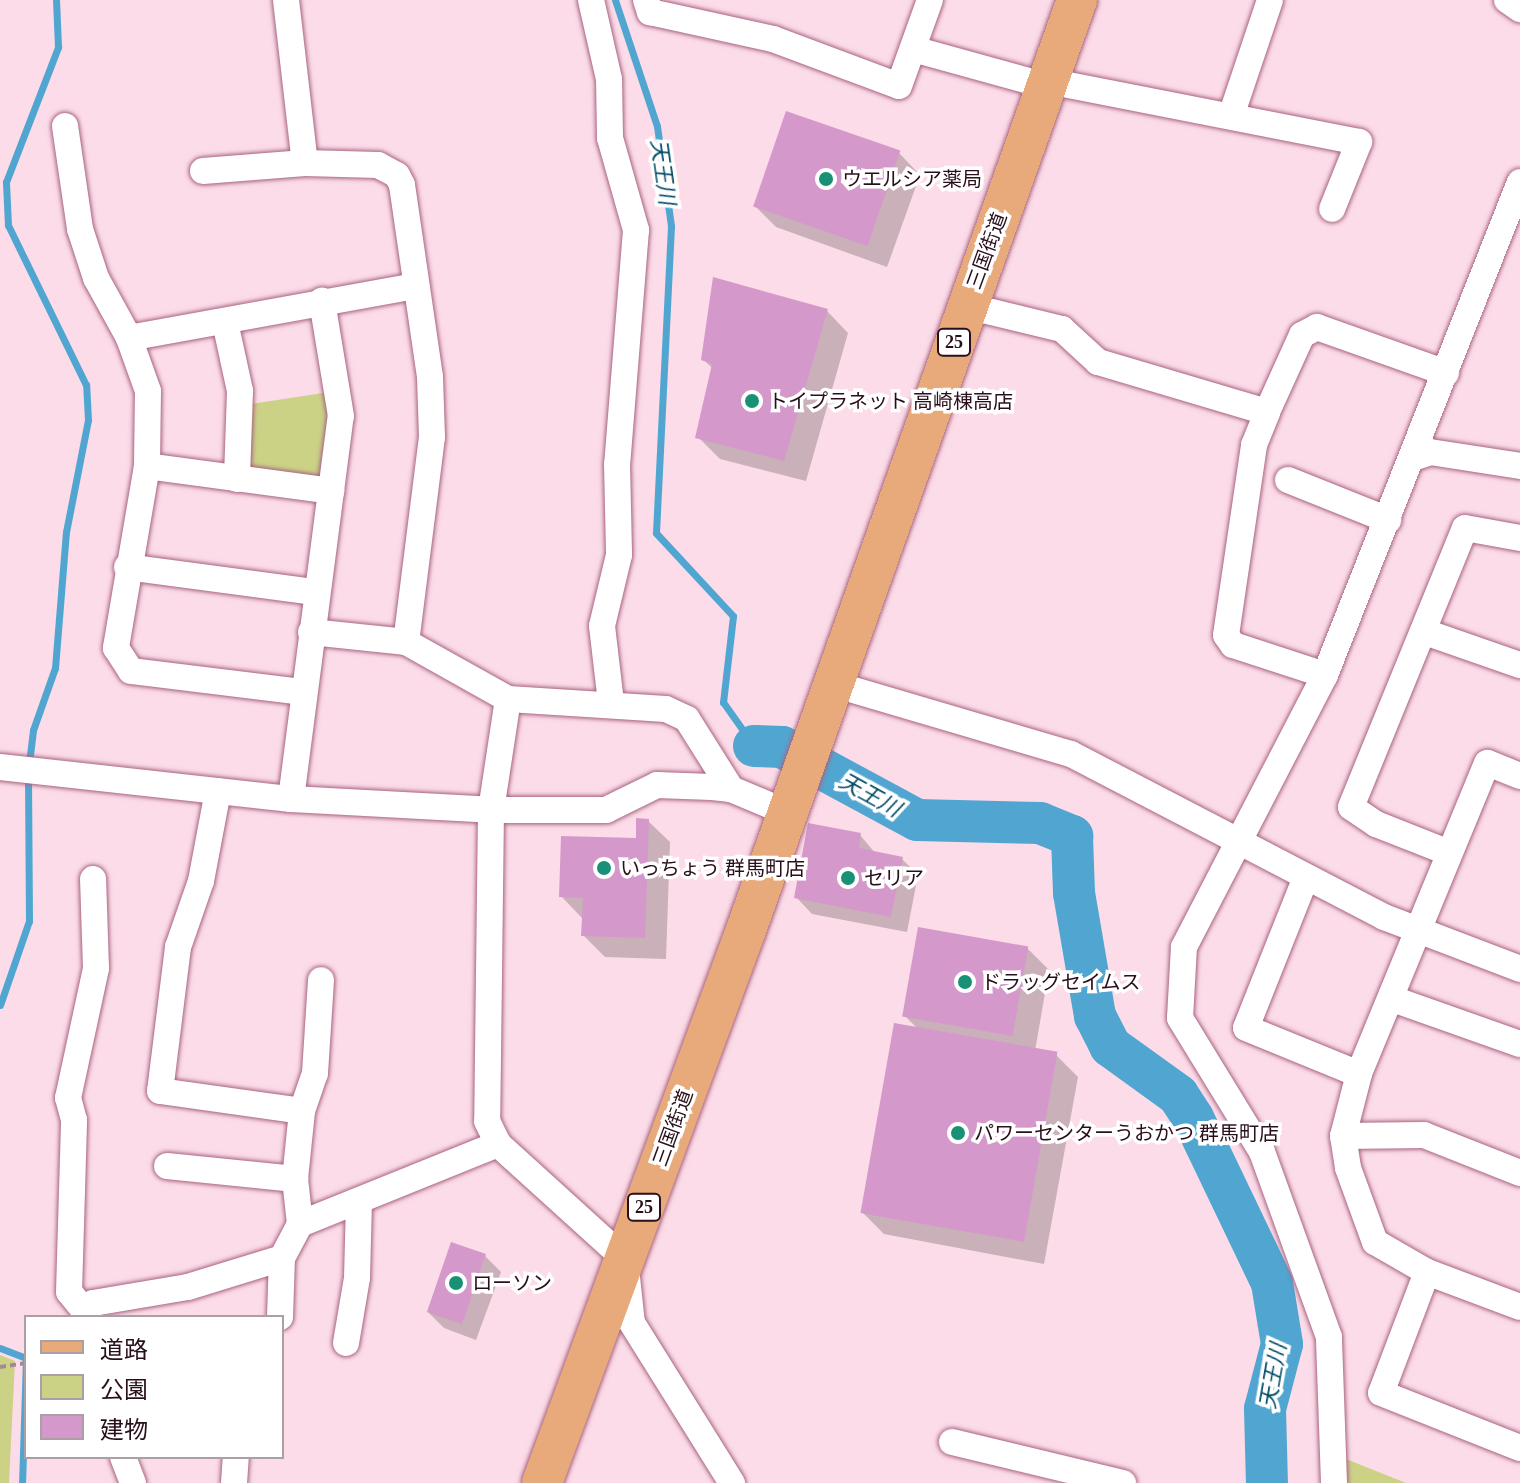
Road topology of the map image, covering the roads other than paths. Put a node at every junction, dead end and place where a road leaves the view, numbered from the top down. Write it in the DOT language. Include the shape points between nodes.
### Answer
graph roads {
  1 [pos="286,0"];
  2 [pos="591,0"];
  3 [pos="646,0"];
  4 [pos="930,0"];
  5 [pos="1077,0"];
  6 [pos="1270,0"];
  7 [pos="1507,0"];
  8 [pos="1520,9"];
  9 [pos="913,49"];
  10 [pos="1047,83"];
  11 [pos="1231,116"];
  12 [pos="65,126"];
  13 [pos="305,163"];
  14 [pos="203,171"];
  15 [pos="1520,182"];
  16 [pos="1332,209"];
  17 [pos="416,286"];
  18 [pos="322,301"];
  19 [pos="967,306"];
  20 [pos="225,322"];
  21 [pos="129,338"];
  22 [pos="1446,373"];
  23 [pos="1267,412"];
  24 [pos="1413,458"];
  25 [pos="147,466"];
  26 [pos="1520,466"];
  27 [pos="237,479"];
  28 [pos="1288,480"];
  29 [pos="331,491"];
  30 [pos="1388,520"];
  31 [pos="1520,538"];
  32 [pos="127,567"];
  33 [pos="315,592"];
  34 [pos="311,632"];
  35 [pos="1425,632"];
  36 [pos="406,642"];
  37 [pos="1520,665"];
  38 [pos="1325,675"];
  39 [pos="833,684"];
  40 [pos="301,692"];
  41 [pos="508,699"];
  42 [pos="611,703"];
  43 [pos="0,767"];
  44 [pos="1520,776"];
  45 [pos="731,789"];
  46 [pos="218,791"];
  47 [pos="291,799"];
  48 [pos="491,810"];
  49 [pos="786,812"];
  50 [pos="1241,842"];
  51 [pos="1447,852"];
  52 [pos="1306,877"];
  53 [pos="93,879"];
  54 [pos="1419,932"];
  55 [pos="1520,969"];
  56 [pos="321,980"];
  57 [pos="1393,999"];
  58 [pos="1520,1044"];
  59 [pos="1359,1074"];
  60 [pos="302,1111"];
  61 [pos="1343,1136"];
  62 [pos="498,1144"];
  63 [pos="167,1166"];
  64 [pos="1520,1173"];
  65 [pos="295,1179"];
  66 [pos="359,1203"];
  67 [pos="300,1224"];
  68 [pos="282,1258"];
  69 [pos="625,1259"];
  70 [pos="1427,1272"];
  71 [pos="1520,1307"];
  72 [pos="86,1315"];
  73 [pos="280,1315"];
  74 [pos="346,1343"];
  75 [pos="952,1442"];
  76 [pos="1520,1448"];
  77 [pos="124,1459"];
  78 [pos="236,1459"];
  79 [pos="546,1482"];
  80 [pos="133,1483"];
  81 [pos="234,1483"];
  82 [pos="732,1483"];
  83 [pos="1123,1483"];
  84 [pos="1334,1483"];
  1 -- 13 [label="street"];
  2 -- 42 [label="street" via="609,79 610,138 636,230 617,464 619,555 602,626"];
  3 -- 9 [label="street" via="650,12 773,39 899,86"];
  4 -- 9 [label="street"];
  5 -- 10 [label="main road, 三国街道 / 25"];
  6 -- 11 [label="street"];
  7 -- 8 [label="street"];
  9 -- 10 [label="street"];
  10 -- 11 [label="street"];
  10 -- 19 [label="main road, 三国街道 / 25"];
  11 -- 16 [label="street" via="1359,142"];
  12 -- 21 [label="street" via="80,229 96,278"];
  13 -- 14 [label="street"];
  13 -- 17 [label="street" via="378,165 397,175"];
  15 -- 22 [label="street"];
  17 -- 18 [label="street"];
  17 -- 36 [label="street" via="430,377 432,437"];
  18 -- 20 [label="street"];
  18 -- 29 [label="street" via="340,401"];
  19 -- 23 [label="street" via="1062,329 1098,362"];
  19 -- 39 [label="main road, 三国街道 / 25"];
  20 -- 21 [label="street"];
  20 -- 27 [label="street" via="240,391"];
  21 -- 25 [label="street" via="148,391"];
  22 -- 23 [label="street" via="1317,327 1302,335"];
  22 -- 24 [label="street"];
  23 -- 38 [label="street" via="1254,445 1226,635 1233,645"];
  24 -- 26 [label="street" via="1430,452"];
  24 -- 30 [label="street"];
  25 -- 27 [label="street"];
  25 -- 32 [label="street"];
  27 -- 29 [label="street"];
  28 -- 30 [label="street"];
  29 -- 33 [label="street"];
  30 -- 38 [label="street"];
  31 -- 35 [label="street" via="1465,528"];
  32 -- 33 [label="street"];
  32 -- 40 [label="street" via="116,648 131,671"];
  33 -- 34 [label="street"];
  34 -- 36 [label="street"];
  34 -- 40 [label="street"];
  35 -- 37 [label="street"];
  35 -- 51 [label="street" via="1351,807 1376,824"];
  36 -- 41 [label="street"];
  38 -- 50 [label="street"];
  39 -- 49 [label="main road, 三国街道 / 25"];
  39 -- 50 [label="street" via="1071,754"];
  40 -- 47 [label="street"];
  41 -- 42 [label="street"];
  41 -- 48 [label="street"];
  42 -- 45 [label="street" via="666,709 687,719"];
  43 -- 46 [label="street"];
  44 -- 51 [label="street" via="1487,763"];
  45 -- 48 [label="street" via="657,785 606,810"];
  45 -- 49 [label="street"];
  46 -- 47 [label="street"];
  46 -- 60 [label="street" via="201,881 178,947 160,1091"];
  47 -- 48 [label="street"];
  48 -- 62 [label="street" via="487,1121"];
  49 -- 69 [label="main road, 三国街道 / 25"];
  50 -- 52 [label="street"];
  50 -- 84 [label="street" via="1184,947 1180,1018 1262,1152 1329,1337"];
  51 -- 54 [label="street"];
  52 -- 54 [label="street"];
  52 -- 59 [label="street" via="1246,1028"];
  53 -- 72 [label="street" via="96,968 68,1098 74,1120 69,1292"];
  54 -- 55 [label="street"];
  54 -- 57 [label="street"];
  56 -- 60 [label="street" via="315,1073"];
  57 -- 58 [label="street"];
  57 -- 59 [label="street"];
  59 -- 61 [label="street"];
  60 -- 65 [label="street"];
  61 -- 64 [label="street" via="1424,1135"];
  61 -- 70 [label="street" via="1348,1168 1375,1242"];
  62 -- 66 [label="street"];
  62 -- 69 [label="street"];
  63 -- 65 [label="street"];
  65 -- 67 [label="street"];
  66 -- 67 [label="street"];
  66 -- 74 [label="street" via="357,1278"];
  67 -- 68 [label="street"];
  68 -- 72 [label="street" via="188,1287 93,1303"];
  68 -- 73 [label="street"];
  69 -- 79 [label="main road, 三国街道 / 25"];
  69 -- 82 [label="street" via="632,1323"];
  70 -- 71 [label="street"];
  70 -- 76 [label="street" via="1381,1393"];
  75 -- 83 [label="street"];
  77 -- 80 [label="street"];
  78 -- 81 [label="street"];
}
